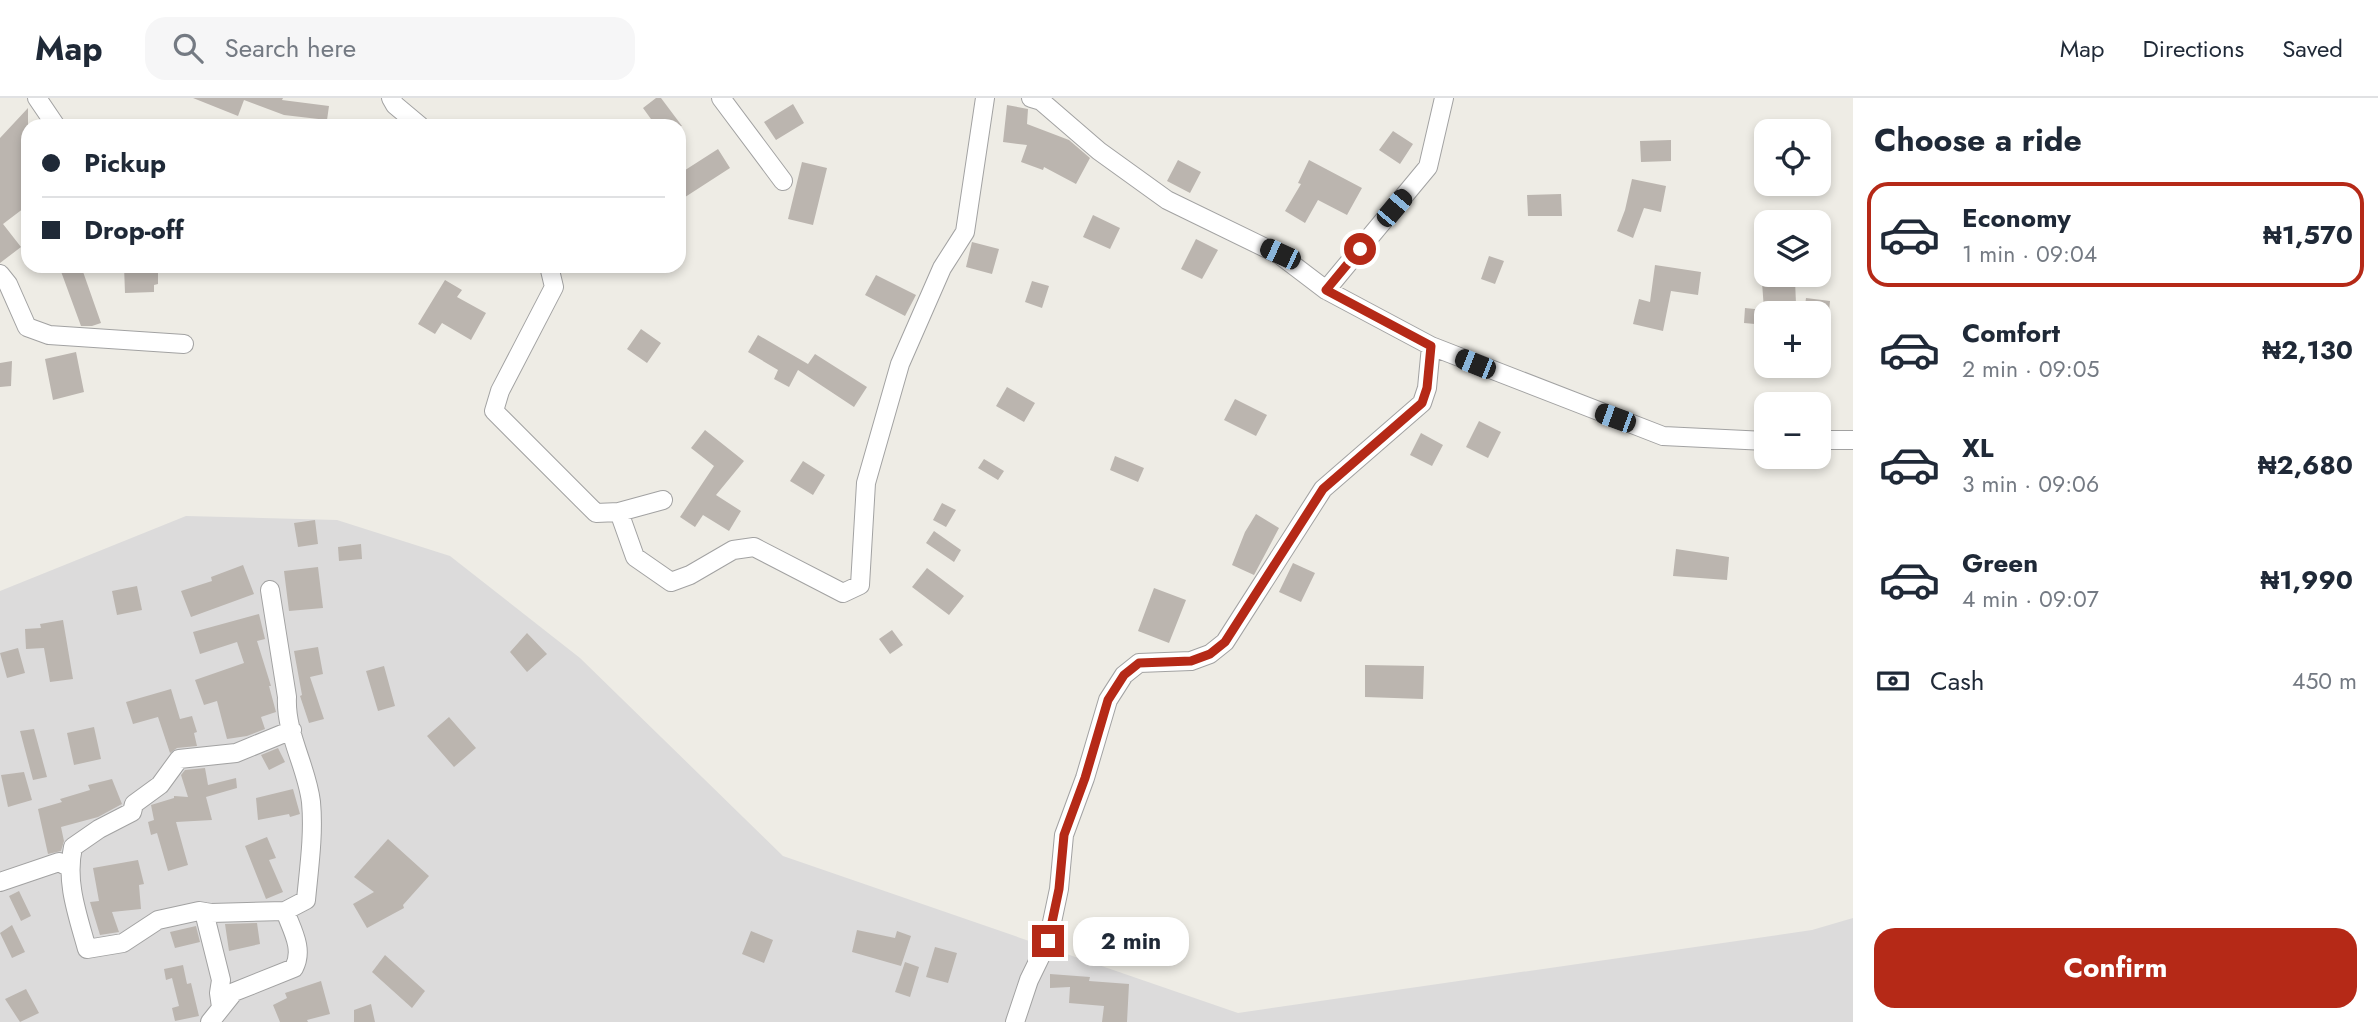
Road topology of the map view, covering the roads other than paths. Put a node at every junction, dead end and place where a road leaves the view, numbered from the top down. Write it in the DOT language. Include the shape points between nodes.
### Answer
graph roads {
  1 [pos="37,98"];
  2 [pos="391,98"];
  3 [pos="721,98"];
  4 [pos="985,98"];
  5 [pos="1031,98"];
  6 [pos="1444,98"];
  7 [pos="51,119"];
  8 [pos="412,119"];
  9 [pos="783,181"];
  10 [pos="551,273"];
  11 [pos="0,274"];
  12 [pos="1326,290"];
  13 [pos="184,344"];
  14 [pos="1431,346"];
  15 [pos="1754,440"];
  16 [pos="1831,440"];
  17 [pos="1853,440"];
  18 [pos="663,500"];
  19 [pos="619,512"];
  20 [pos="270,590"];
  21 [pos="292,730"];
  22 [pos="68,867"];
  23 [pos="0,882"];
  24 [pos="285,911"];
  25 [pos="204,912"];
  26 [pos="220,1007"];
  27 [pos="209,1022"];
  28 [pos="1015,1022"];
  1 -- 7 [label="street"];
  2 -- 8 [label="street"];
  3 -- 9 [label="street"];
  4 -- 19 [label="street" via="965,232 942,268 900,364 866,482 860,585 843,593 754,547 733,550 671,582 635,557"];
  5 -- 12 [label="street" via="1041,101 1167,200 1280,254"];
  6 -- 12 [label="street" via="1428,167"];
  10 -- 19 [label="street" via="554,287 494,411 596,513"];
  11 -- 13 [label="street" via="27,327 37,331"];
  12 -- 14 [label="street"];
  14 -- 15 [label="street" via="1663,436"];
  14 -- 28 [label="street" via="1422,403 1323,489 1225,642 1191,661 1139,663 1124,675 1108,700 1064,835 1048,941"];
  16 -- 17 [label="street"];
  18 -- 19 [label="street"];
  20 -- 21 [label="street"];
  21 -- 22 [label="street" via="236,753 179,759 160,785 134,804 132,812 73,848"];
  21 -- 24 [label="street" via="311,802 309,863 306,900"];
  22 -- 23 [label="street" via="59,862"];
  22 -- 25 [label="street" via="87,949 123,943 158,920"];
  24 -- 25 [label="street"];
  24 -- 26 [label="street" via="298,944 293,968 234,992"];
  25 -- 26 [label="street" via="221,980"];
  26 -- 27 [label="street"];
}
